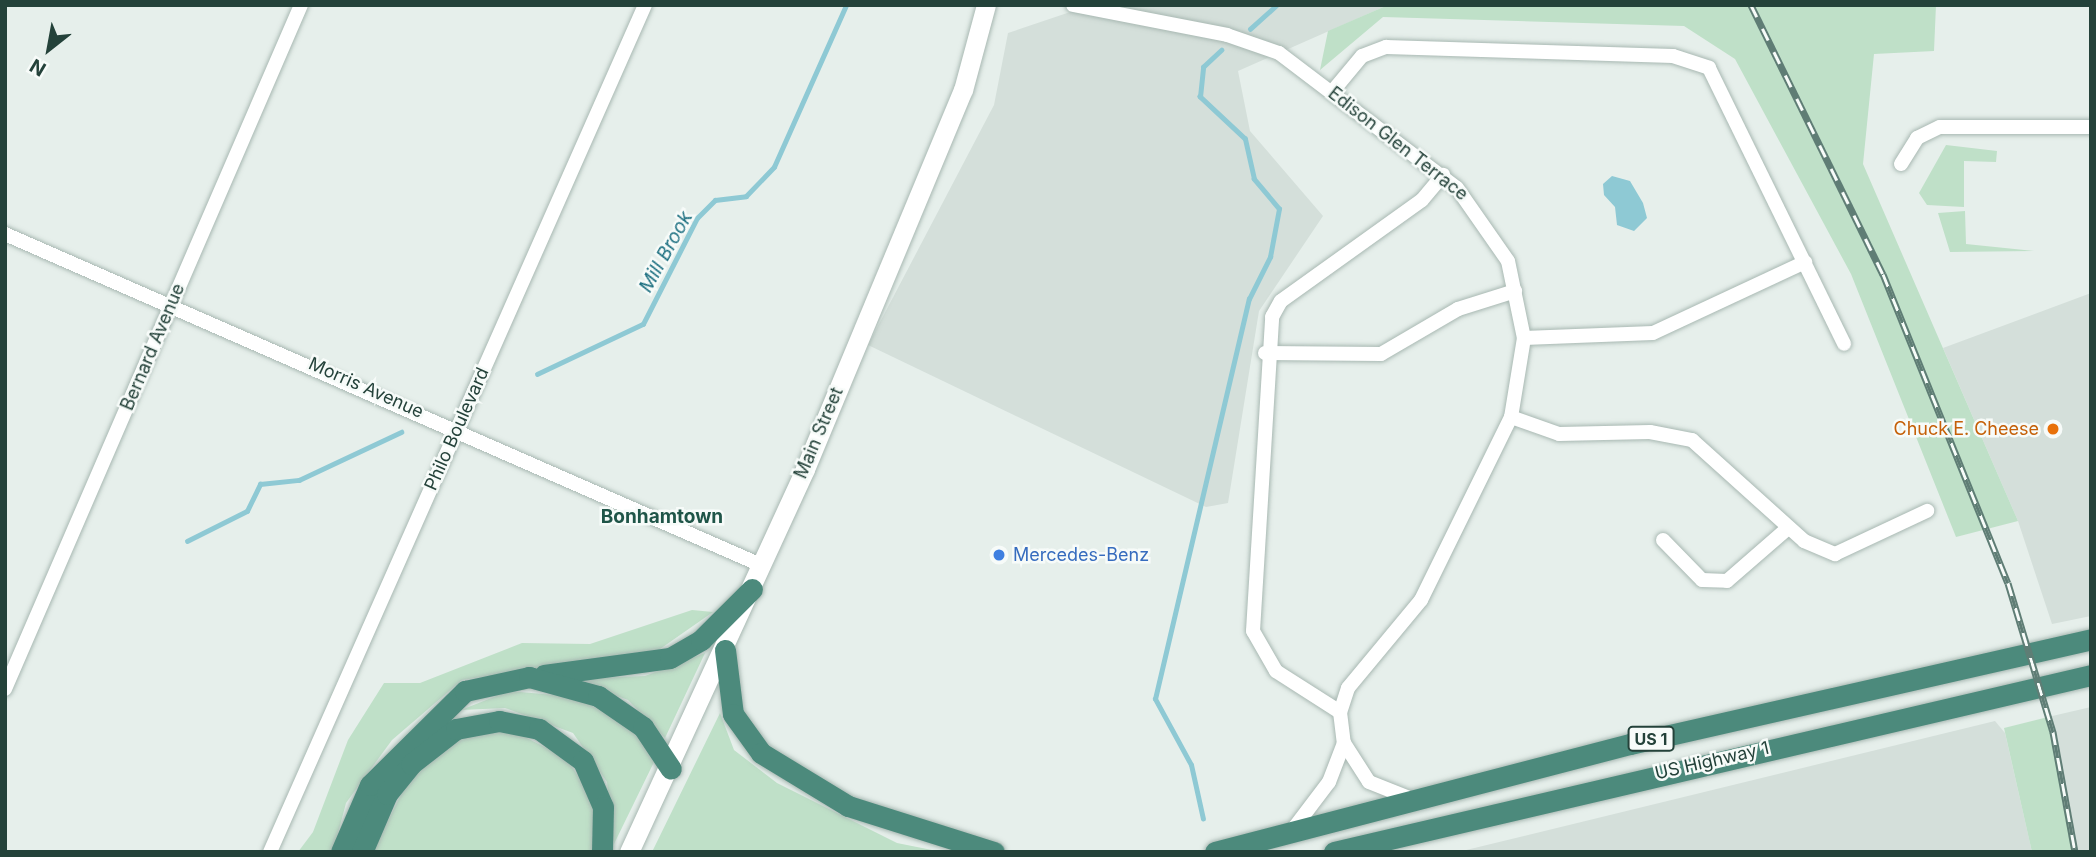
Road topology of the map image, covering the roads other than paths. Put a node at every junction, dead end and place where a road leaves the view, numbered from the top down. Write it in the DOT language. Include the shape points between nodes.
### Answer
graph roads {
  1 [pos="301,5"];
  2 [pos="645,5"];
  3 [pos="986,5"];
  4 [pos="1073,5"];
  5 [pos="1332,92"];
  6 [pos="2091,127"];
  7 [pos="1901,164"];
  8 [pos="1443,175"];
  9 [pos="5,234"];
  10 [pos="1805,262"];
  11 [pos="1515,291"];
  12 [pos="172,303"];
  13 [pos="1524,338"];
  14 [pos="1844,344"];
  15 [pos="1265,353"];
  16 [pos="1511,417"];
  17 [pos="458,428"];
  18 [pos="1927,511"];
  19 [pos="1788,528"];
  20 [pos="1663,540"];
  21 [pos="763,566"];
  22 [pos="752,589"];
  23 [pos="2091,639"];
  24 [pos="725,650"];
  25 [pos="2091,675"];
  26 [pos="529,677"];
  27 [pos="5,689"];
  28 [pos="1340,712"];
  29 [pos="1345,743"];
  30 [pos="671,769"];
  31 [pos="1416,801"];
  32 [pos="1291,832"];
  33 [pos="270,852"];
  34 [pos="341,852"];
  35 [pos="362,852"];
  36 [pos="602,852"];
  37 [pos="629,852"];
  38 [pos="994,852"];
  39 [pos="1214,852"];
  40 [pos="1334,852"];
  1 -- 12 [label="street, Bernard Avenue"];
  2 -- 17 [label="street, Philo Boulevard"];
  3 -- 21 [label="main road, Main Street" via="963,89"];
  4 -- 5 [label="street, Edison Glen Terrace" via="1257,43"];
  5 -- 8 [label="street, Edison Glen Terrace"];
  5 -- 10 [label="street" via="1362,56 1386,47 1692,61 1717,78"];
  6 -- 7 [label="street" via="1940,127 1917,138"];
  8 -- 11 [label="street, Edison Glen Terrace" via="1497,239"];
  8 -- 15 [label="street" via="1422,200 1281,301"];
  9 -- 12 [label="street, Morris Avenue"];
  10 -- 13 [label="street" via="1653,333"];
  10 -- 14 [label="street"];
  11 -- 13 [label="street, Edison Glen Terrace"];
  11 -- 15 [label="street" via="1458,309 1381,354"];
  12 -- 17 [label="street, Morris Avenue"];
  12 -- 27 [label="street, Bernard Avenue"];
  13 -- 16 [label="street, Edison Glen Terrace"];
  15 -- 28 [label="street" via="1252,631 1276,671"];
  16 -- 19 [label="street" via="1559,434 1650,432 1692,440"];
  16 -- 28 [label="street, Edison Glen Terrace" via="1422,600 1367,659"];
  17 -- 21 [label="street, Morris Avenue"];
  17 -- 33 [label="street, Philo Boulevard"];
  18 -- 19 [label="street" via="1835,554"];
  19 -- 20 [label="street" via="1727,581 1702,580"];
  21 -- 22 [label="main road, Main Street"];
  22 -- 24 [label="main road, Main Street"];
  22 -- 26 [label="highway" via="692,647 659,663"];
  23 -- 31 [label="highway, US 1" via="1630,744"];
  24 -- 30 [label="main road, Main Street"];
  24 -- 38 [label="highway" via="733,714 761,753 848,806"];
  25 -- 40 [label="highway, US Highway 1 / US 1"];
  26 -- 30 [label="highway" via="612,703 643,727"];
  26 -- 34 [label="highway" via="465,691 429,720 370,785"];
  28 -- 29 [label="street"];
  29 -- 31 [label="street" via="1369,782"];
  29 -- 32 [label="street" via="1329,782"];
  30 -- 37 [label="main road, Main Street"];
  31 -- 32 [label="highway, US 1"];
  32 -- 39 [label="highway, US 1"];
  35 -- 36 [label="highway" via="387,794 411,764 456,729 499,721 539,729 583,761 603,807"];
}
